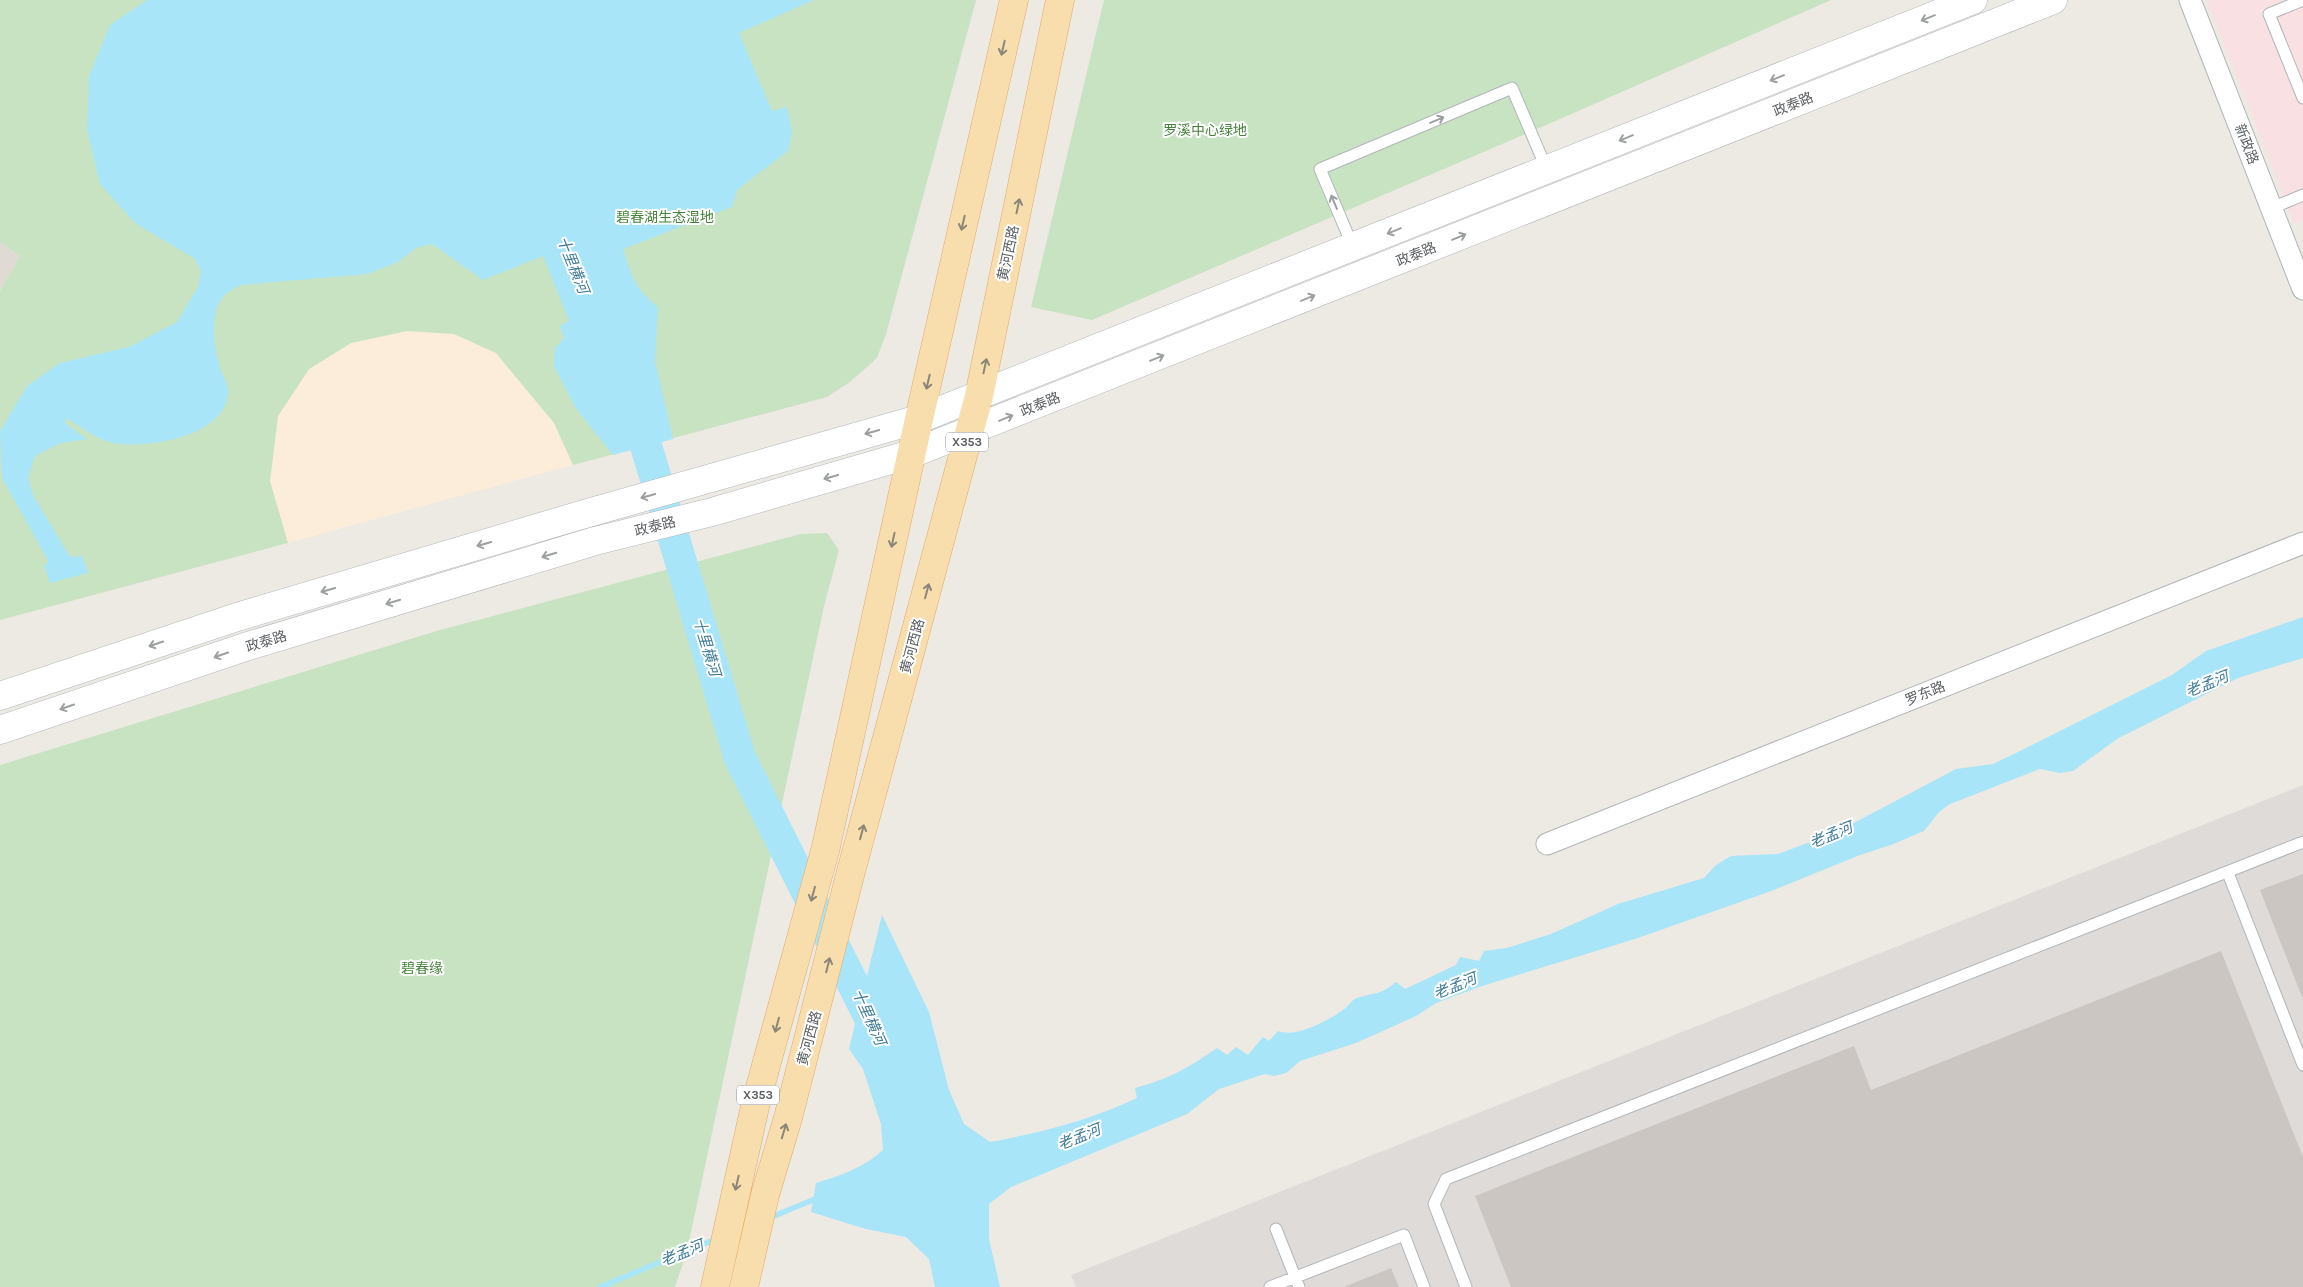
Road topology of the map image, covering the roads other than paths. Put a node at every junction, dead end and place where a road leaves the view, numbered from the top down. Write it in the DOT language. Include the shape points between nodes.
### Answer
graph roads {
  1 [pos="1014,0"];
  2 [pos="1060,0"];
  3 [pos="1973,0"];
  4 [pos="2053,0"];
  5 [pos="2190,0"];
  6 [pos="2303,0"];
  7 [pos="2303,98"];
  8 [pos="1547,170"];
  9 [pos="2303,195"];
  10 [pos="2272,208"];
  11 [pos="1353,247"];
  12 [pos="2303,289"];
  13 [pos="979,396"];
  14 [pos="919,418"];
  15 [pos="969,433"];
  16 [pos="911,454"];
  17 [pos="2303,543"];
  18 [pos="0,696"];
  19 [pos="0,730"];
  20 [pos="2303,842"];
  21 [pos="1547,844"];
  22 [pos="2228,873"];
  23 [pos="2303,1066"];
  24 [pos="1276,1229"];
  25 [pos="1297,1282"];
  26 [pos="715,1287"];
  27 [pos="744,1287"];
  28 [pos="1270,1287"];
  29 [pos="1424,1287"];
  30 [pos="1466,1287"];
  1 -- 14 [label="main road, X353, one-way"];
  13 -- 2 [label="main road, 黄河西路 / X353, one-way"];
  3 -- 8 [label="main road, one-way"];
  15 -- 4 [label="main road, 政泰路, one-way"];
  5 -- 10 [label="street, 新政路"];
  6 -- 7 [label="lane" via="2269,14"];
  8 -- 11 [label="main road, one-way"];
  11 -- 8 [label="lane, one-way" via="1320,169 1512,88"];
  9 -- 10 [label="lane"];
  10 -- 12 [label="street, 新政路"];
  11 -- 13 [label="main road"];
  13 -- 14 [label="main road"];
  13 -- 15 [label="main road, 黄河西路 / X353"];
  14 -- 16 [label="main road, X353"];
  14 -- 18 [label="main road, one-way" via="237,617"];
  15 -- 16 [label="main road, 政泰路"];
  27 -- 15 [label="main road, 黄河西路 / X353, one-way" via="765,1195"];
  16 -- 19 [label="main road, 政泰路, one-way" via="712,512 595,541 246,647"];
  16 -- 26 [label="main road, X353, one-way" via="826,847 756,1102"];
  17 -- 21 [label="street, 罗东路"];
  20 -- 22 [label="lane"];
  22 -- 23 [label="lane"];
  22 -- 30 [label="lane" via="1446,1179 1434,1204"];
  24 -- 25 [label="lane"];
  25 -- 28 [label="lane"];
  25 -- 29 [label="lane" via="1404,1235"];
}
